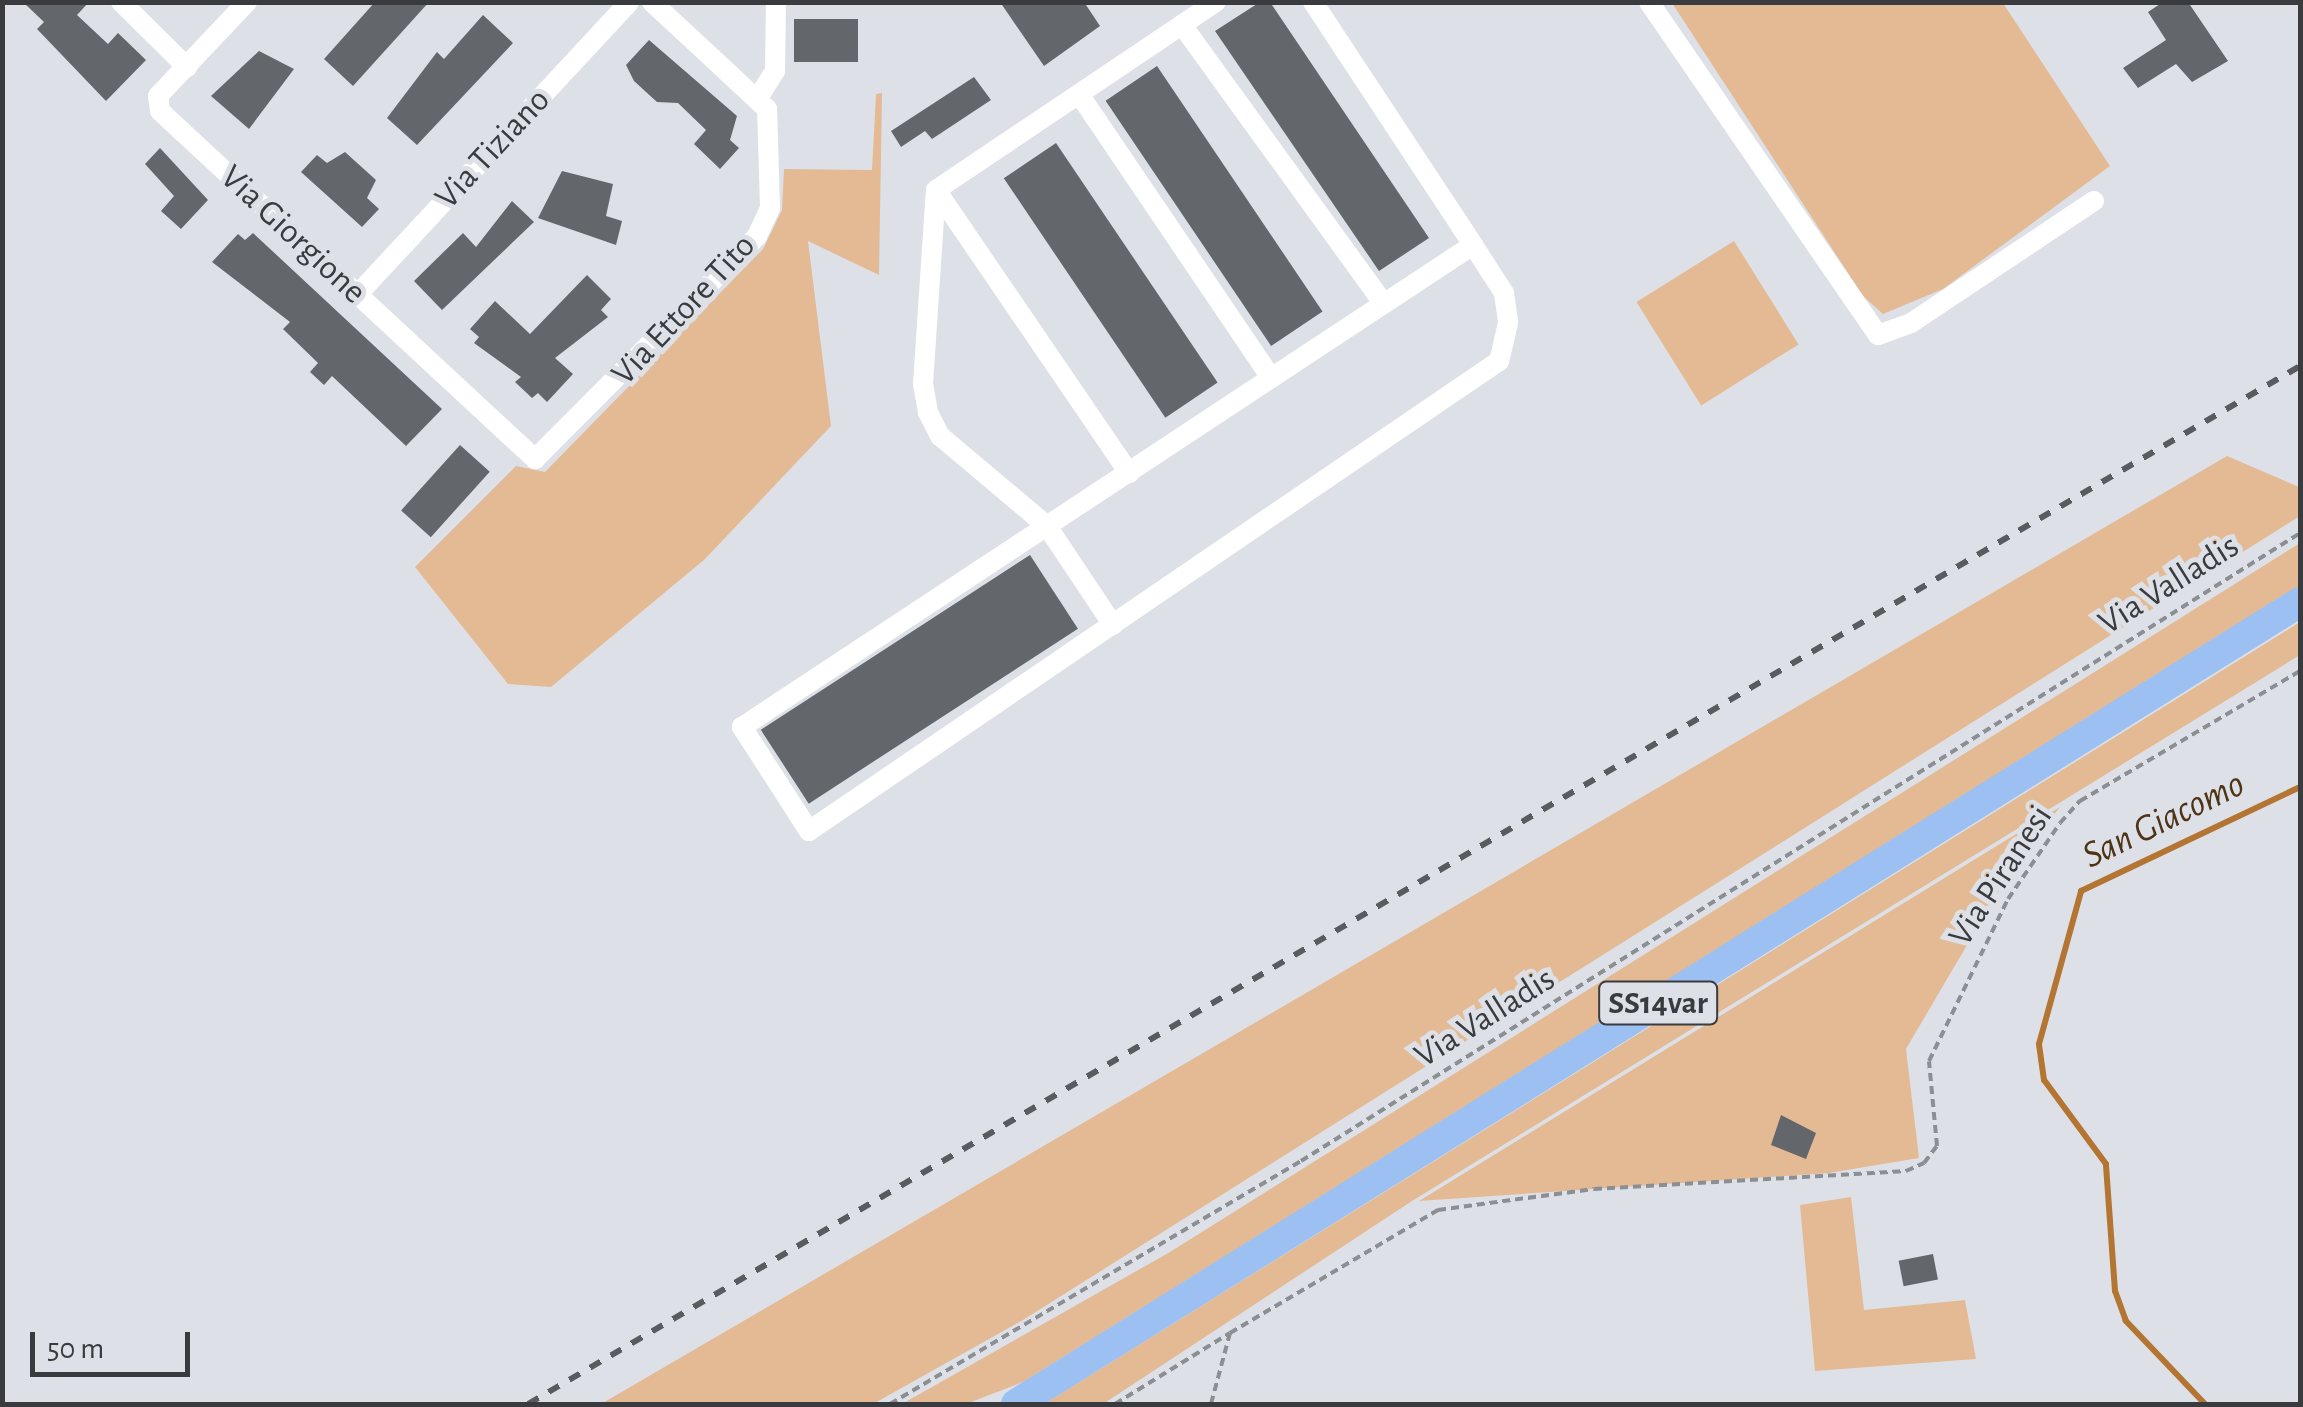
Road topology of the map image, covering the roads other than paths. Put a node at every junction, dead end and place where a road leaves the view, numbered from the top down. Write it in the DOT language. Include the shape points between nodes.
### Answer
graph roads {
  1 [pos="121,2"];
  2 [pos="247,2"];
  3 [pos="629,2"];
  4 [pos="652,2"];
  5 [pos="776,2"];
  6 [pos="1216,2"];
  7 [pos="1314,2"];
  8 [pos="1649,2"];
  9 [pos="1182,25"];
  10 [pos="187,67"];
  11 [pos="1080,94"];
  12 [pos="758,98"];
  13 [pos="936,190"];
  14 [pos="2094,201"];
  15 [pos="1473,246"];
  16 [pos="358,294"];
  17 [pos="1384,304"];
  18 [pos="1271,378"];
  19 [pos="535,459"];
  20 [pos="1128,473"];
  21 [pos="1047,526"];
  22 [pos="2300,602"];
  23 [pos="1113,625"];
  24 [pos="1016,1404"];
  1 -- 10 [label="street"];
  2 -- 10 [label="street"];
  3 -- 16 [label="street, Via Tiziano"];
  4 -- 12 [label="street"];
  5 -- 12 [label="street" via="775,71"];
  6 -- 9 [label="street"];
  7 -- 15 [label="street"];
  8 -- 14 [label="street" via="1878,334 1911,323"];
  9 -- 11 [label="street"];
  9 -- 17 [label="street"];
  10 -- 16 [label="street, Via Giorgione" via="158,96 160,112"];
  11 -- 13 [label="street"];
  11 -- 18 [label="street"];
  12 -- 19 [label="street, Via Ettore Tito" via="767,108 770,208 758,236"];
  13 -- 20 [label="street"];
  13 -- 21 [label="street" via="923,384 928,412 940,436"];
  15 -- 17 [label="street"];
  15 -- 23 [label="street" via="1504,293 1508,323 1498,361"];
  16 -- 19 [label="street, Via Giorgione"];
  17 -- 18 [label="street"];
  18 -- 20 [label="street"];
  20 -- 21 [label="street"];
  21 -- 23 [label="street"];
  21 -- 23 [label="street" via="742,727 809,832"];
  22 -- 24 [label="highway, SS14var"];
}
